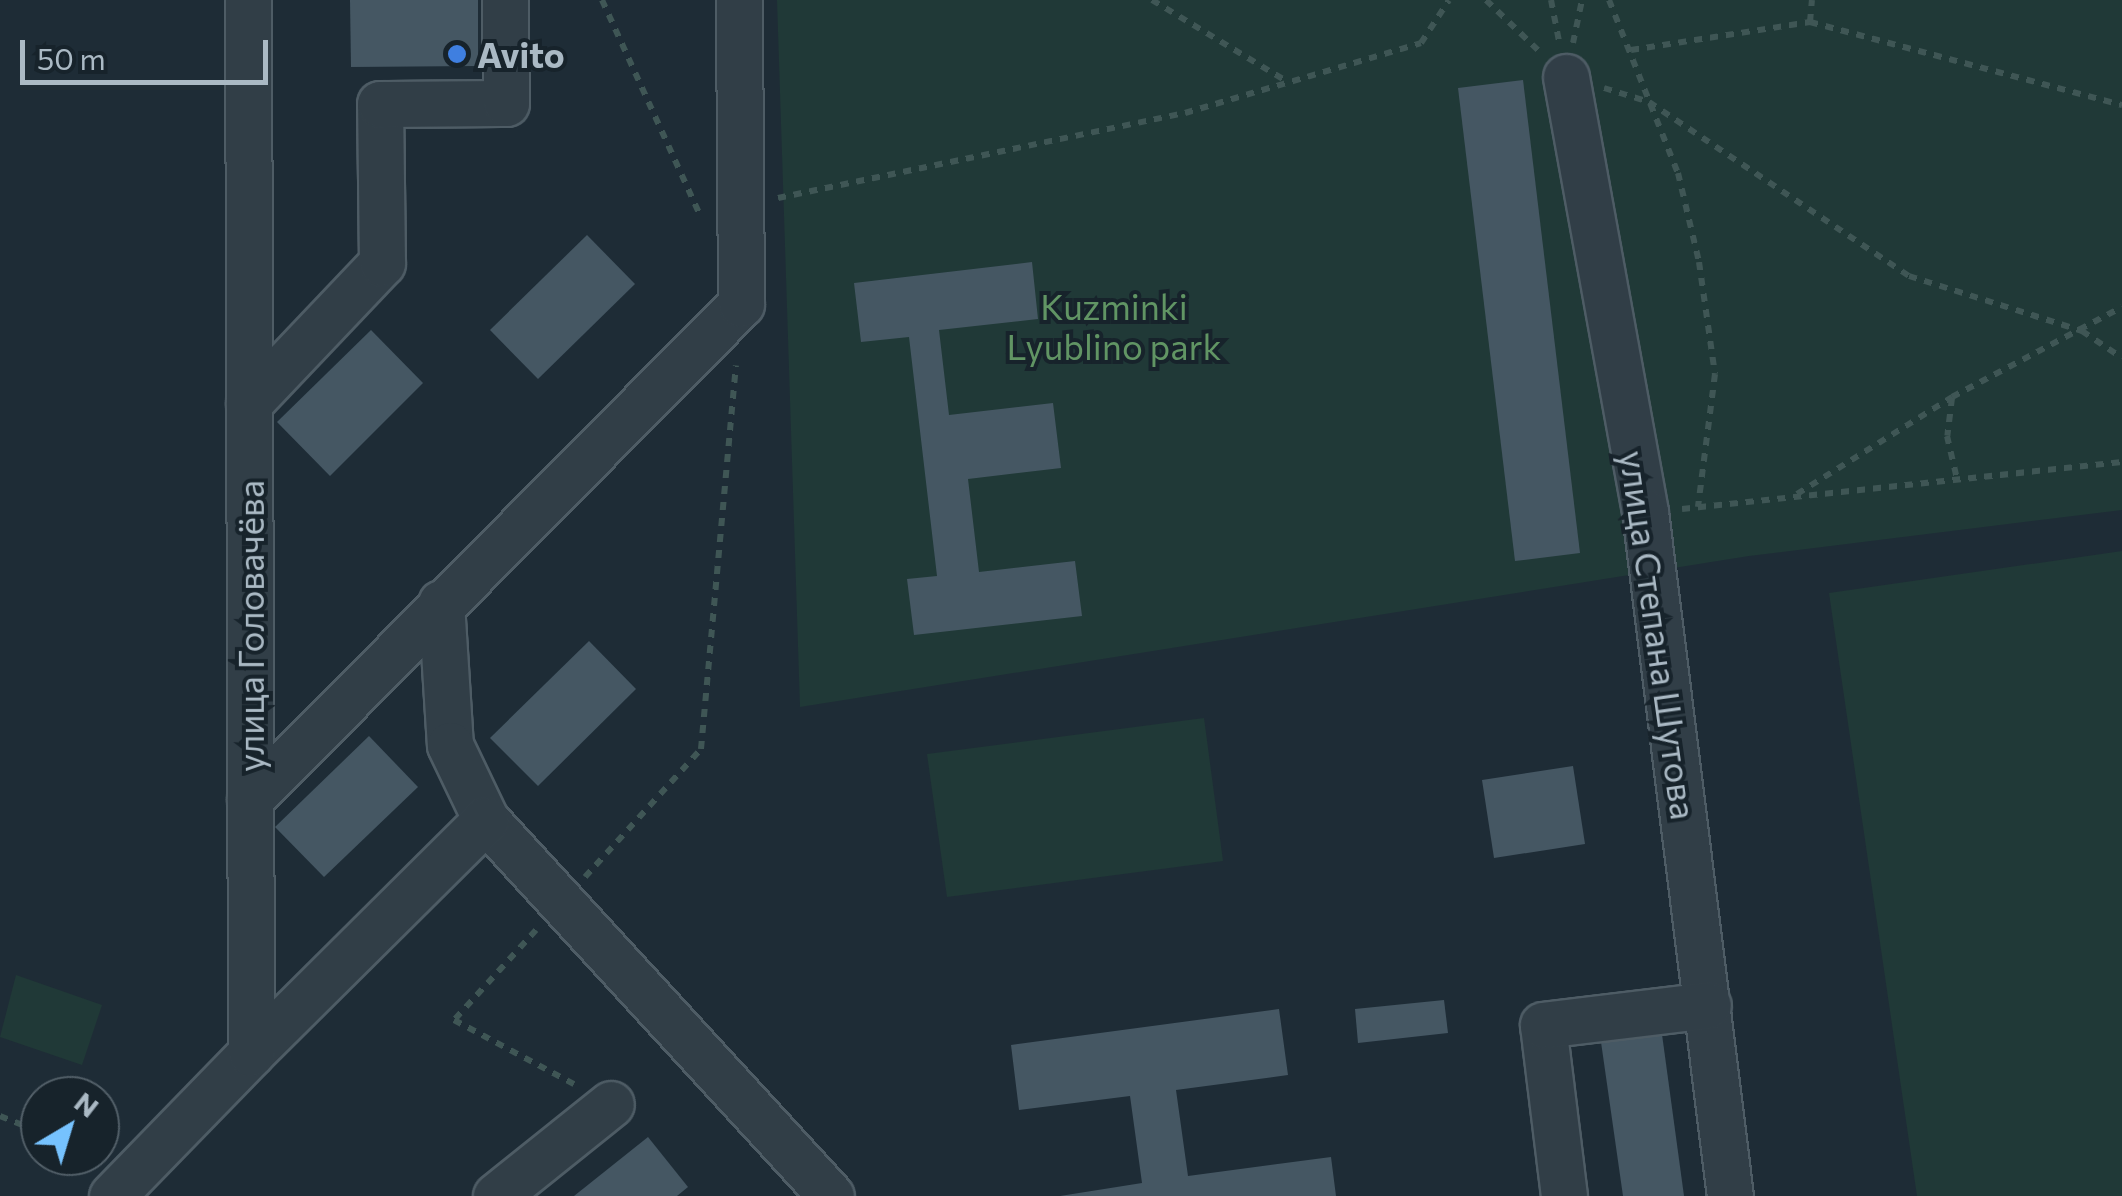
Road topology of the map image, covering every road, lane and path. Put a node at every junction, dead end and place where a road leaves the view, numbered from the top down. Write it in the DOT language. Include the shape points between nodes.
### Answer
graph roads {
  1 [pos="248,0"];
  2 [pos="504,0"];
  3 [pos="602,0"];
  4 [pos="738,0"];
  5 [pos="1152,0"];
  6 [pos="1449,0"];
  7 [pos="1486,0"];
  8 [pos="1609,0"];
  9 [pos="1812,0"];
  10 [pos="1810,22"];
  11 [pos="1631,50"];
  12 [pos="1566,76"];
  13 [pos="1289,82"];
  14 [pos="1650,102"];
  15 [pos="2122,105"];
  16 [pos="724,218"];
  17 [pos="2122,307"];
  18 [pos="2082,331"];
  19 [pos="2122,358"];
  20 [pos="736,362"];
  21 [pos="1952,397"];
  22 [pos="249,403"];
  23 [pos="2122,462"];
  24 [pos="1957,480"];
  25 [pos="1792,497"];
  26 [pos="1698,507"];
  27 [pos="1646,512"];
  28 [pos="441,603"];
  29 [pos="250,799"];
  30 [pos="486,820"];
  31 [pos="562,902"];
  32 [pos="1708,1005"];
  33 [pos="251,1053"];
  34 [pos="611,1104"];
  35 [pos="112,1196"];
  36 [pos="496,1196"];
  37 [pos="831,1196"];
  38 [pos="1564,1196"];
  39 [pos="1730,1196"];
  1 -- 22 [label="street, улица Головачёва"];
  2 -- 22 [label="street" via="506,103 380,104 382,263"];
  3 -- 16 [label="path"];
  4 -- 16 [label="street"];
  5 -- 13 [label="path"];
  6 -- 13 [label="path" via="1421,43"];
  7 -- 12 [label="path"];
  8 -- 11 [label="path"];
  9 -- 10 [label="path"];
  10 -- 11 [label="path"];
  10 -- 15 [label="path"];
  11 -- 14 [label="path"];
  12 -- 27 [label="street, улица Степана Шутова"];
  13 -- 16 [label="path"];
  14 -- 18 [label="path" via="1909,276"];
  14 -- 26 [label="path" via="1678,173 1715,374"];
  16 -- 28 [label="street" via="741,304"];
  17 -- 18 [label="path"];
  18 -- 19 [label="path"];
  18 -- 21 [label="path"];
  20 -- 31 [label="path" via="701,748"];
  21 -- 24 [label="path" via="1947,436"];
  21 -- 25 [label="path"];
  22 -- 29 [label="street, улица Головачёва"];
  23 -- 24 [label="path"];
  24 -- 25 [label="path"];
  25 -- 26 [label="path"];
  26 -- 27 [label="path"];
  27 -- 32 [label="street, улица Степана Шутова"];
  28 -- 29 [label="street"];
  28 -- 30 [label="street" via="450,746"];
  29 -- 33 [label="street, улица Головачёва"];
  30 -- 31 [label="street"];
  30 -- 33 [label="street"];
  31 -- 34 [label="path" via="454,1020"];
  31 -- 37 [label="street"];
  32 -- 38 [label="street" via="1543,1026"];
  32 -- 39 [label="street, улица Степана Шутова"];
  33 -- 35 [label="street"];
  34 -- 36 [label="street"];
}
